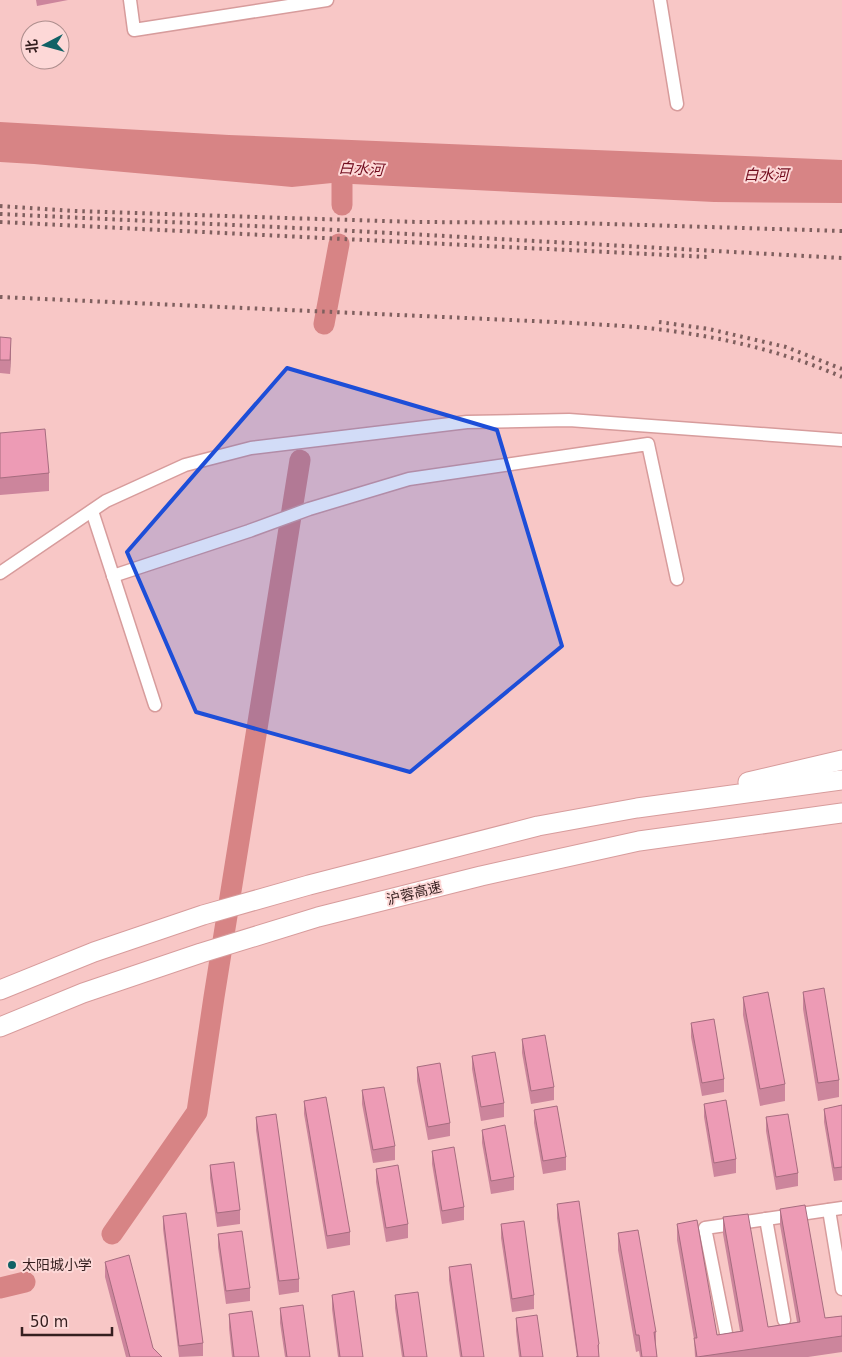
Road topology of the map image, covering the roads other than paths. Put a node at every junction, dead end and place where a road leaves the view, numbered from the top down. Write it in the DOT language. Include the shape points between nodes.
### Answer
graph roads {
  1 [pos="130,0"];
  2 [pos="327,0"];
  3 [pos="660,0"];
  4 [pos="677,104"];
  5 [pos="842,440"];
  6 [pos="92,511"];
  7 [pos="0,573"];
  8 [pos="113,576"];
  9 [pos="677,579"];
  10 [pos="154,705"];
  11 [pos="842,760"];
  12 [pos="842,780"];
  13 [pos="637,808"];
  14 [pos="842,813"];
  15 [pos="0,990"];
  16 [pos="0,1027"];
  17 [pos="842,1208"];
  18 [pos="829,1210"];
  19 [pos="766,1219"];
  20 [pos="842,1289"];
  21 [pos="784,1320"];
  22 [pos="726,1333"];
  1 -- 2 [label="street" via="134,30"];
  3 -- 4 [label="street"];
  5 -- 6 [label="street" via="569,420 466,422 251,448 185,464 106,501"];
  6 -- 7 [label="street"];
  6 -- 8 [label="street"];
  8 -- 9 [label="street" via="409,479 648,444"];
  8 -- 10 [label="street"];
  11 -- 13 [label="highway"];
  12 -- 13 [label="highway"];
  13 -- 15 [label="highway" via="538,826 203,915 94,952"];
  14 -- 16 [label="highway, 沪蓉高速" via="639,841 318,917 83,993"];
  17 -- 18 [label="street"];
  18 -- 19 [label="street"];
  18 -- 20 [label="street"];
  19 -- 21 [label="street"];
  19 -- 22 [label="street" via="705,1228"];
}
